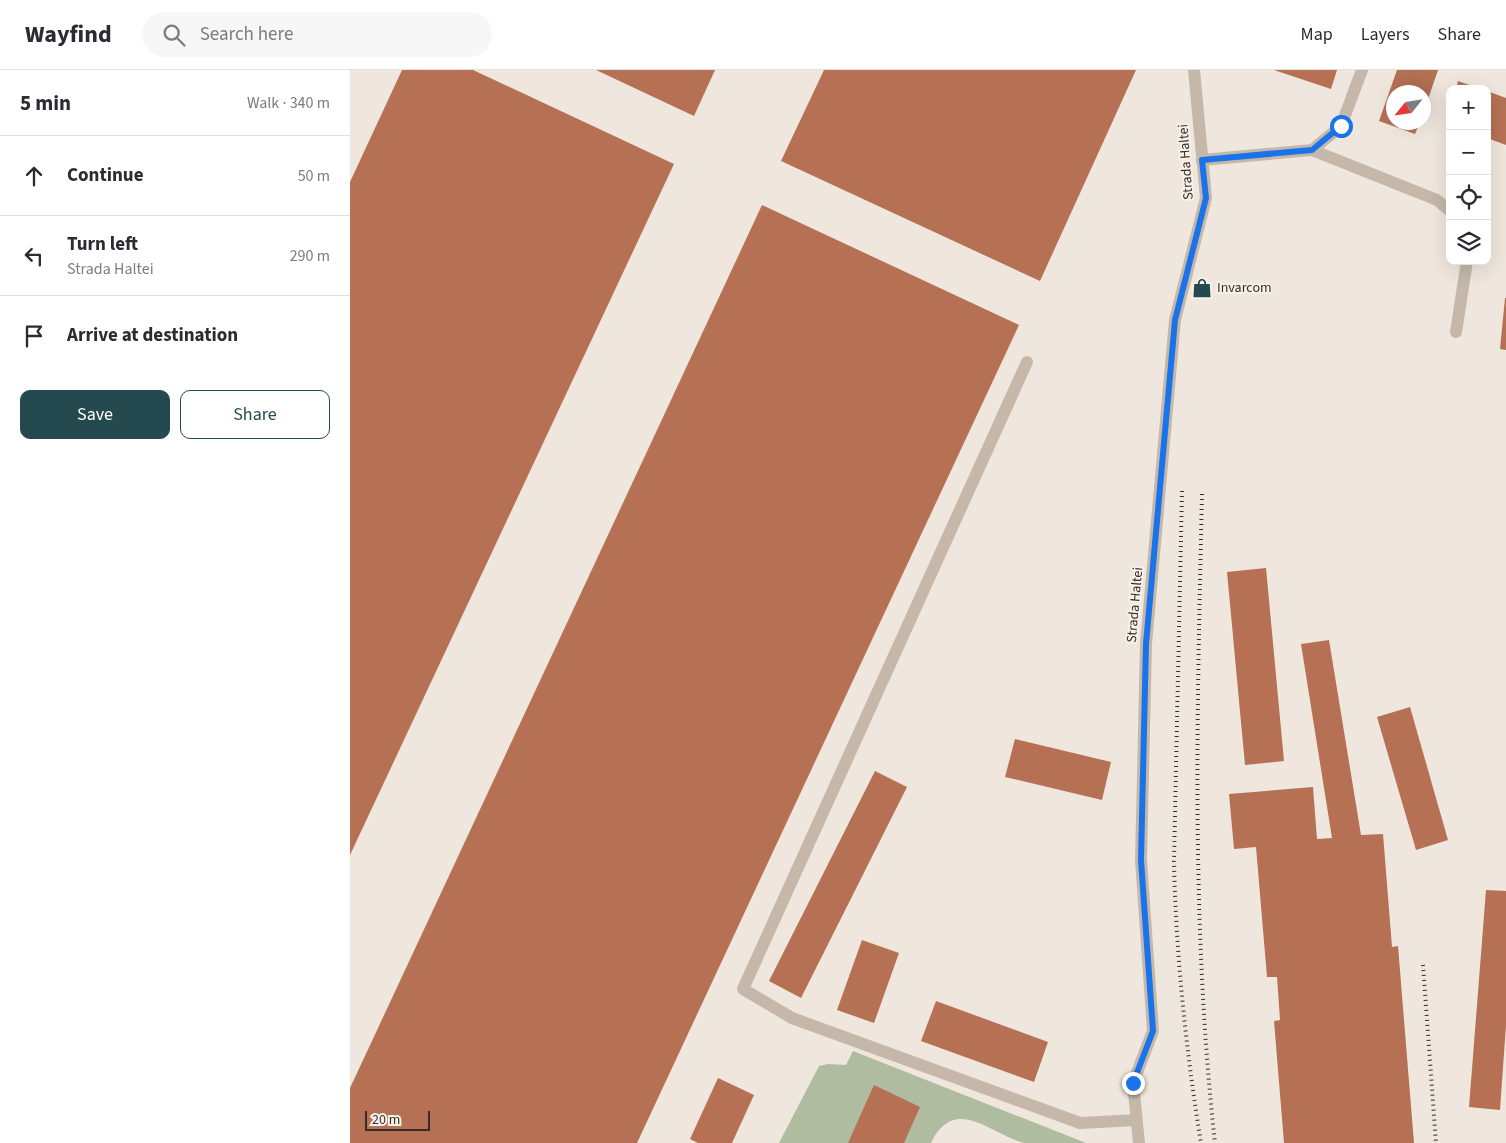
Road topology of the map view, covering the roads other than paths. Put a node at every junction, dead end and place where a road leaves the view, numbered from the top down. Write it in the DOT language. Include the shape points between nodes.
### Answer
graph roads {
  1 [pos="1194,70"];
  2 [pos="1362,70"];
  3 [pos="1312,150"];
  4 [pos="1202,160"];
  5 [pos="1446,208"];
  6 [pos="1466,265"];
  7 [pos="1456,332"];
  8 [pos="1027,362"];
  9 [pos="1136,1120"];
  10 [pos="1139,1143"];
  1 -- 4 [label="street, Strada Haltei"];
  2 -- 3 [label="street" via="1341,126"];
  3 -- 4 [label="street"];
  3 -- 5 [label="street" via="1437,200"];
  4 -- 9 [label="street, Strada Haltei" via="1206,198 1175,320 1146,644 1141,860 1153,1031 1133,1083"];
  6 -- 7 [label="street"];
  8 -- 9 [label="street" via="743,989 792,1018 1080,1122"];
  9 -- 10 [label="street, Strada Haltei"];
}
